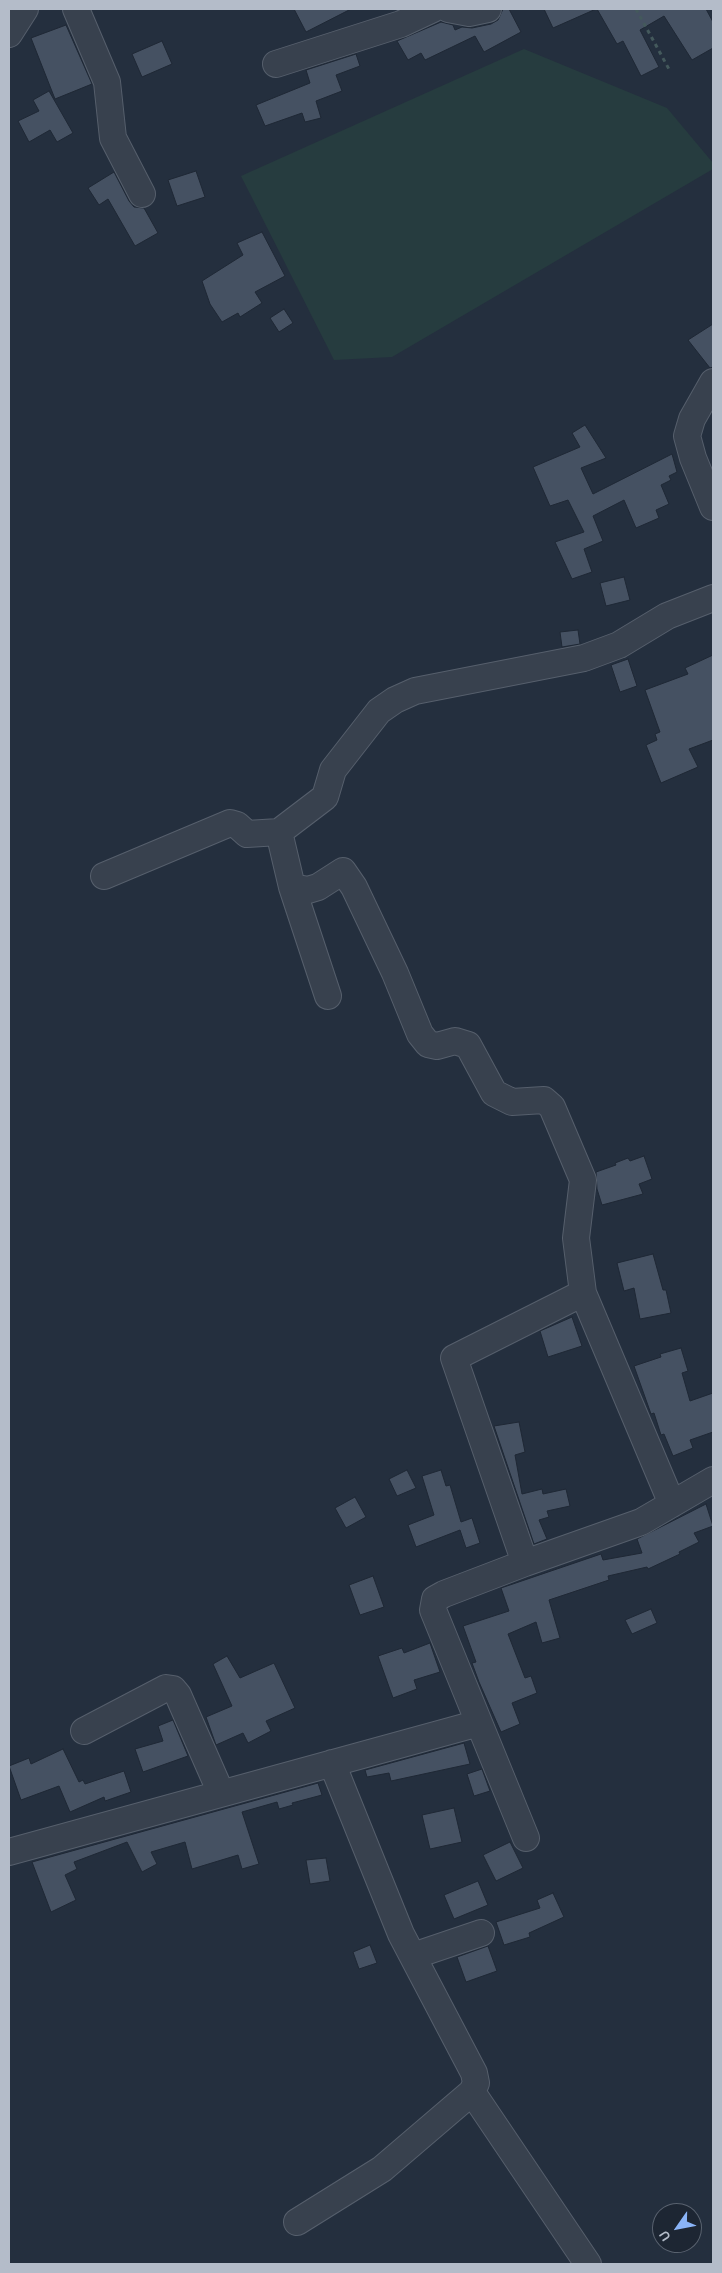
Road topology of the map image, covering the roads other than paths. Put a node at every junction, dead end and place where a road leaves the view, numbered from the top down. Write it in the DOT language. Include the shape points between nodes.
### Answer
graph roads {
  1 [pos="25,9"];
  2 [pos="76,9"];
  3 [pos="433,9"];
  4 [pos="448,9"];
  5 [pos="488,9"];
  6 [pos="9,34"];
  7 [pos="276,64"];
  8 [pos="142,194"];
  9 [pos="713,382"];
  10 [pos="713,507"];
  11 [pos="713,598"];
  12 [pos="279,832"];
  13 [pos="104,876"];
  14 [pos="292,888"];
  15 [pos="328,996"];
  16 [pos="583,1293"];
  17 [pos="713,1480"];
  18 [pos="672,1504"];
  19 [pos="525,1562"];
  20 [pos="479,1723"];
  21 [pos="84,1730"];
  22 [pos="332,1763"];
  23 [pos="221,1793"];
  24 [pos="526,1838"];
  25 [pos="9,1852"];
  26 [pos="481,1932"];
  27 [pos="413,1956"];
  28 [pos="472,2092"];
  29 [pos="297,2222"];
  30 [pos="588,2264"];
  1 -- 6 [label="street"];
  2 -- 8 [label="street" via="107,82 113,138"];
  3 -- 7 [label="street" via="401,24"];
  4 -- 5 [label="street" via="469,13"];
  9 -- 10 [label="street" via="692,419 687,436"];
  11 -- 12 [label="street" via="667,616 619,644 584,658 415,691 395,700 379,711 333,770 324,797"];
  12 -- 13 [label="street" via="247,834 230,822"];
  12 -- 14 [label="street"];
  14 -- 15 [label="street"];
  14 -- 16 [label="street" via="308,890 318,887 343,871 395,973 420,1034 428,1044 437,1046 455,1041 468,1045 494,1093 512,1102 544,1100 552,1107 583,1180 576,1238"];
  16 -- 18 [label="street"];
  16 -- 19 [label="street" via="454,1358"];
  17 -- 18 [label="street"];
  18 -- 19 [label="street" via="641,1522"];
  19 -- 20 [label="street" via="444,1594 432,1605"];
  20 -- 22 [label="street"];
  20 -- 24 [label="street"];
  21 -- 23 [label="street" via="166,1688 173,1688"];
  22 -- 23 [label="street"];
  22 -- 27 [label="street" via="401,1934"];
  23 -- 25 [label="street"];
  26 -- 27 [label="street"];
  27 -- 28 [label="street" via="474,2073 476,2083"];
  28 -- 29 [label="street" via="382,2169"];
  28 -- 30 [label="street"];
}
